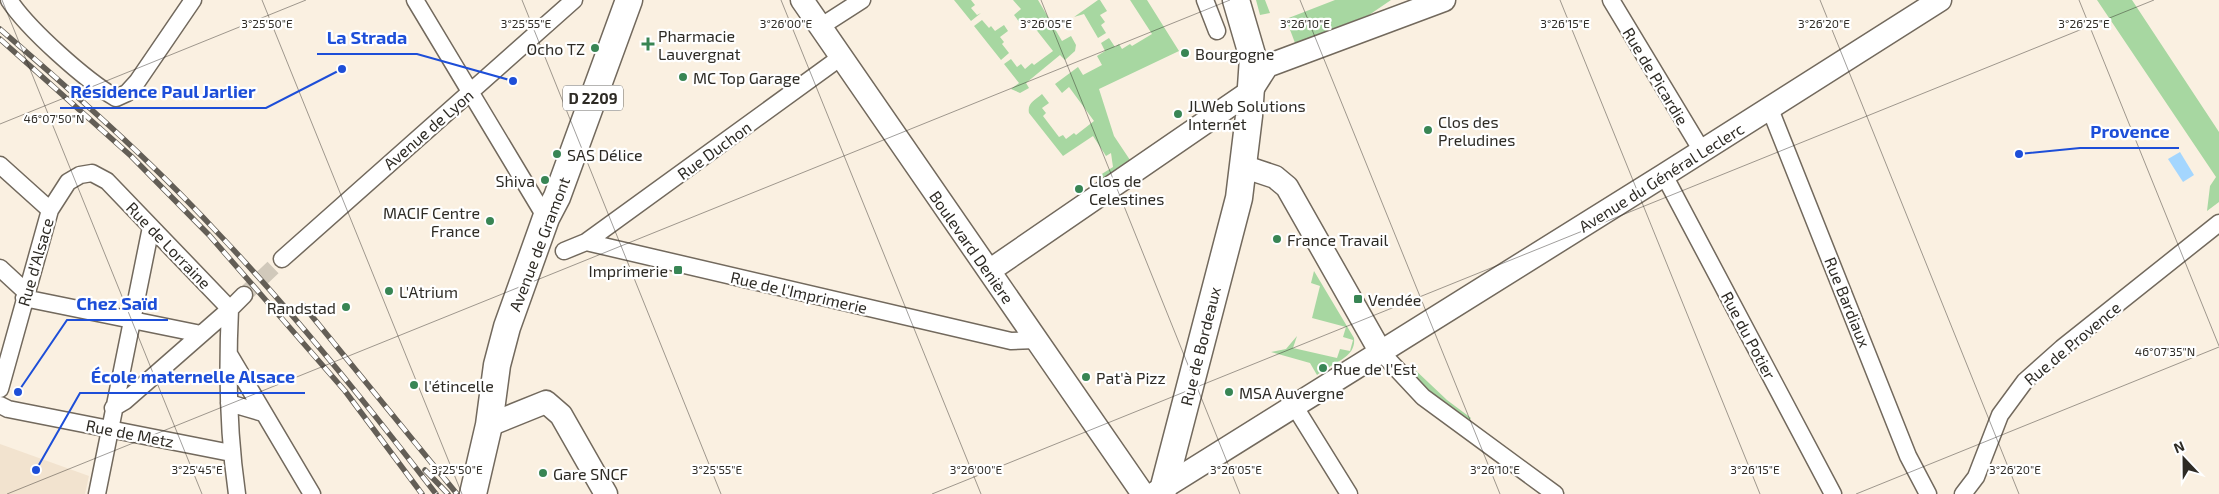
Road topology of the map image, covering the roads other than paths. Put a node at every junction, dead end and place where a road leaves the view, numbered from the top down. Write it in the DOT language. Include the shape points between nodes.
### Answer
graph roads {
  1 [pos="9,0"];
  2 [pos="415,0"];
  3 [pos="574,0"];
  4 [pos="629,0"];
  5 [pos="802,0"];
  6 [pos="862,0"];
  7 [pos="1205,0"];
  8 [pos="1236,0"];
  9 [pos="1250,0"];
  10 [pos="1444,0"];
  11 [pos="1611,0"];
  12 [pos="1940,0"];
  13 [pos="189,2"];
  14 [pos="820,27"];
  15 [pos="1216,32"];
  16 [pos="841,57"];
  17 [pos="1260,62"];
  18 [pos="1251,91"];
  19 [pos="470,92"];
  20 [pos="1770,109"];
  21 [pos="1702,151"];
  22 [pos="0,165"];
  23 [pos="1249,169"];
  24 [pos="1664,175"];
  25 [pos="108,181"];
  26 [pos="50,210"];
  27 [pos="546,218"];
  28 [pos="2219,223"];
  29 [pos="152,227"];
  30 [pos="586,242"];
  31 [pos="564,250"];
  32 [pos="282,260"];
  33 [pos="0,268"];
  34 [pos="989,272"];
  35 [pos="25,295"];
  36 [pos="244,295"];
  37 [pos="230,309"];
  38 [pos="132,320"];
  39 [pos="201,334"];
  40 [pos="1036,340"];
  41 [pos="1380,351"];
  42 [pos="228,353"];
  43 [pos="0,389"];
  44 [pos="229,403"];
  45 [pos="0,405"];
  46 [pos="1295,407"];
  47 [pos="113,408"];
  48 [pos="263,413"];
  49 [pos="489,424"];
  50 [pos="109,429"];
  51 [pos="231,453"];
  52 [pos="1155,492"];
  53 [pos="97,494"];
  54 [pos="237,494"];
  55 [pos="312,494"];
  56 [pos="473,494"];
  57 [pos="606,494"];
  58 [pos="1349,494"];
  59 [pos="1555,494"];
  60 [pos="1833,494"];
  61 [pos="1928,494"];
  62 [pos="1963,494"];
  1 -- 13 [label="street" via="19,16 99,88 116,98 127,93 137,82"];
  2 -- 19 [label="street"];
  3 -- 19 [label="street, Avenue de Lyon"];
  4 -- 27 [label="main road, Avenue de Gramont / D 2209" via="557,197"];
  5 -- 14 [label="street, Boulevard Denière"];
  6 -- 14 [label="street"];
  7 -- 15 [label="street"];
  8 -- 17 [label="main road"];
  9 -- 17 [label="main road" via="1266,48"];
  10 -- 17 [label="street"];
  11 -- 21 [label="street, Rue de Picardie"];
  12 -- 20 [label="street, Avenue du Général Leclerc"];
  14 -- 16 [label="street, Boulevard Denière"];
  16 -- 30 [label="street, Rue Duchon"];
  16 -- 34 [label="street, Boulevard Denière"];
  17 -- 18 [label="main road"];
  17 -- 23 [label="main road"];
  18 -- 23 [label="main road"];
  18 -- 34 [label="street"];
  19 -- 27 [label="street"];
  19 -- 32 [label="street, Avenue de Lyon"];
  20 -- 21 [label="street, Avenue du Général Leclerc"];
  20 -- 61 [label="street, Rue Bardiaux" via="1908,456"];
  21 -- 24 [label="street, Avenue du Général Leclerc"];
  22 -- 26 [label="street"];
  23 -- 41 [label="street" via="1275,177 1287,187"];
  23 -- 52 [label="main road, Rue de Bordeaux"];
  24 -- 41 [label="street, Avenue du Général Leclerc"];
  24 -- 60 [label="street, Rue du Potier"];
  25 -- 26 [label="street, Rue d'Alsace" via="92,173 80,175 68,182"];
  25 -- 29 [label="street, Rue de Lorraine"];
  26 -- 35 [label="street, Rue d'Alsace"];
  27 -- 49 [label="main road, Avenue de Gramont / D 2209" via="507,327 497,365"];
  28 -- 62 [label="street, Rue de Provence" via="2025,381 2000,415 1976,477"];
  29 -- 37 [label="street, Rue de Lorraine"];
  29 -- 38 [label="street"];
  30 -- 31 [label="street"];
  30 -- 40 [label="street, Rue de l'Imprimerie" via="1011,341"];
  33 -- 35 [label="street"];
  34 -- 40 [label="street, Boulevard Denière"];
  35 -- 38 [label="street"];
  35 -- 43 [label="street, Rue d'Alsace"];
  36 -- 37 [label="street"];
  37 -- 39 [label="street"];
  37 -- 42 [label="street"];
  38 -- 39 [label="street"];
  38 -- 47 [label="street"];
  39 -- 47 [label="street"];
  40 -- 52 [label="street, Boulevard Denière"];
  41 -- 46 [label="street, Avenue du Général Leclerc"];
  41 -- 59 [label="street" via="1423,397"];
  42 -- 44 [label="street"];
  42 -- 48 [label="street"];
  44 -- 48 [label="street"];
  44 -- 51 [label="street"];
  45 -- 50 [label="street, Rue de Metz"];
  46 -- 52 [label="street, Avenue du Général Leclerc"];
  46 -- 58 [label="street"];
  47 -- 50 [label="street"];
  48 -- 55 [label="street"];
  49 -- 56 [label="main road, Avenue de Gramont / D 2209"];
  49 -- 57 [label="street" via="546,402 561,415"];
  50 -- 51 [label="street, Rue de Metz"];
  50 -- 53 [label="street"];
  51 -- 54 [label="street"];
}
